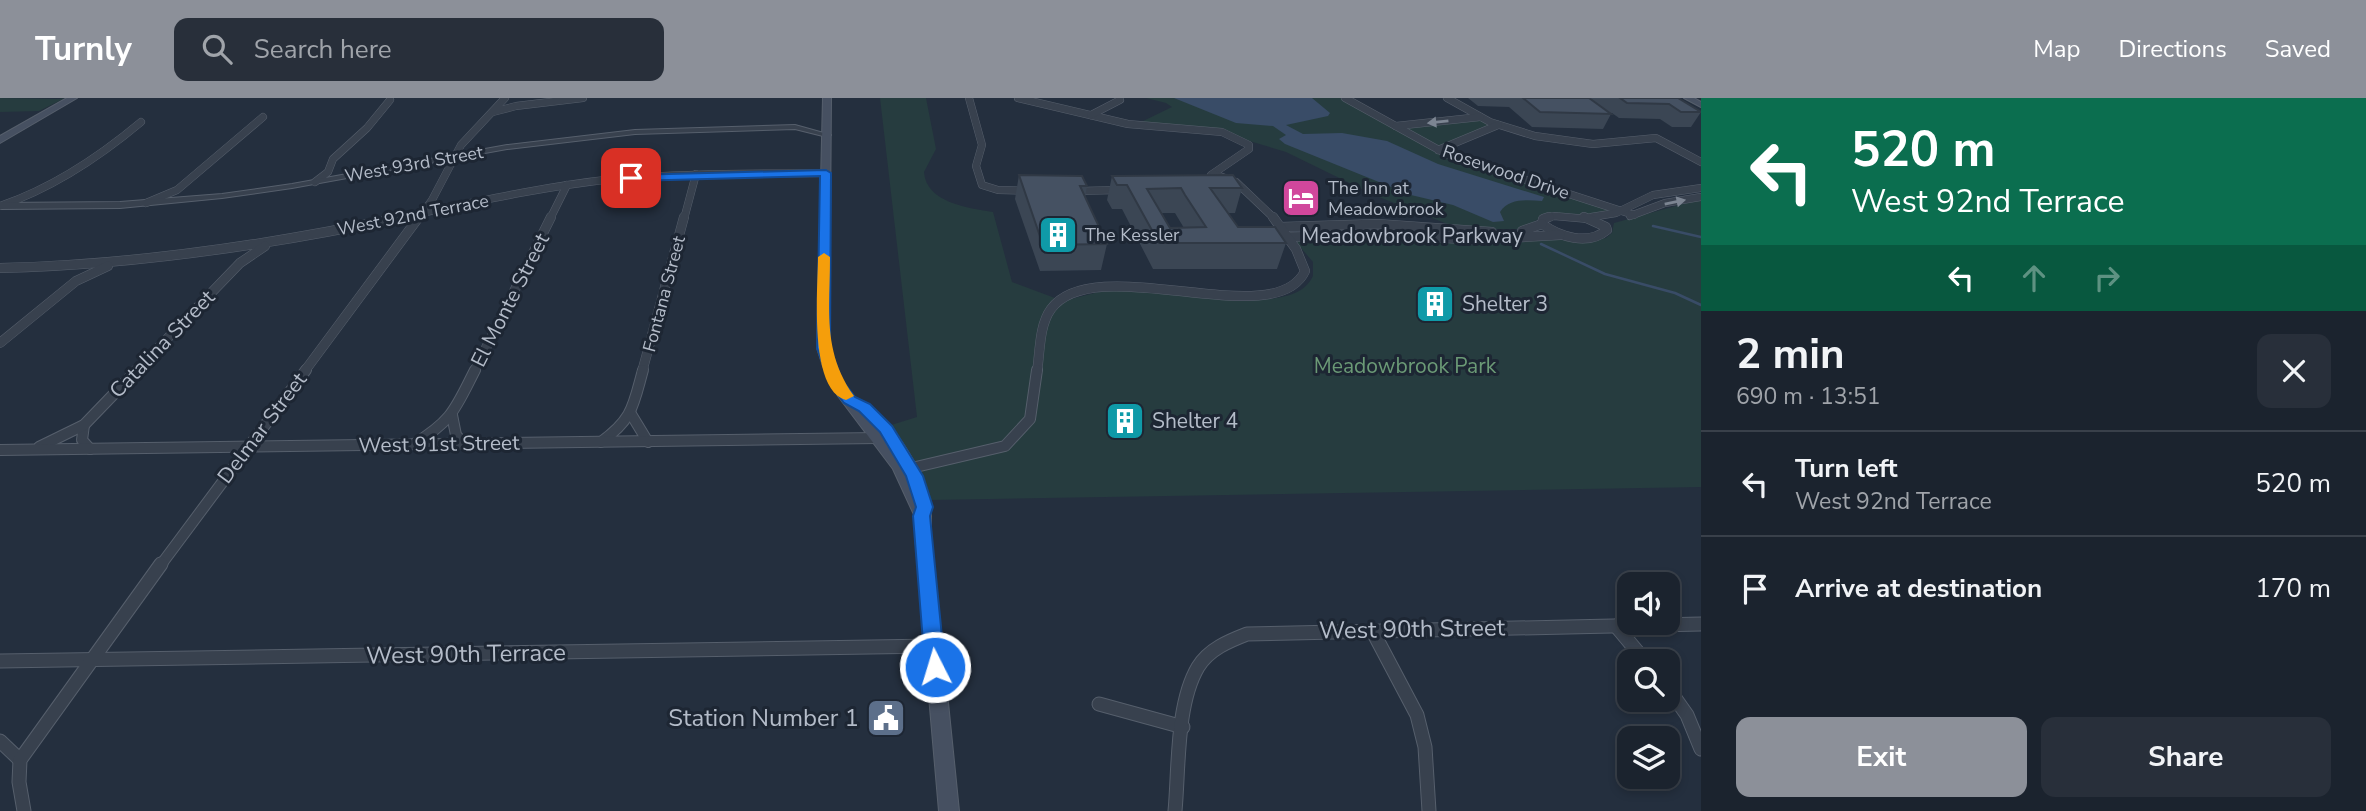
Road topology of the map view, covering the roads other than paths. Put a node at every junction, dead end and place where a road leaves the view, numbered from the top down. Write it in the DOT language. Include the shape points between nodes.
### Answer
graph roads {
  1 [pos="73,98"];
  2 [pos="505,98"];
  3 [pos="583,98"];
  4 [pos="827,98"];
  5 [pos="969,98"];
  6 [pos="1018,98"];
  7 [pos="1345,98"];
  8 [pos="1447,98"];
  9 [pos="1688,98"];
  10 [pos="390,100"];
  11 [pos="1120,100"];
  12 [pos="525,105"];
  13 [pos="1701,105"];
  14 [pos="492,112"];
  15 [pos="1091,115"];
  16 [pos="263,117"];
  17 [pos="1480,117"];
  18 [pos="827,120"];
  19 [pos="141,122"];
  20 [pos="1498,125"];
  21 [pos="1396,126"];
  22 [pos="795,127"];
  23 [pos="827,135"];
  24 [pos="0,140"];
  25 [pos="1438,150"];
  26 [pos="456,157"];
  27 [pos="1701,162"];
  28 [pos="328,172"];
  29 [pos="826,173"];
  30 [pos="696,174"];
  31 [pos="347,177"];
  32 [pos="315,182"];
  33 [pos="567,185"];
  34 [pos="1701,188"];
  35 [pos="177,190"];
  36 [pos="1131,190"];
  37 [pos="1046,191"];
  38 [pos="1071,191"];
  39 [pos="33,195"];
  40 [pos="1701,197"];
  41 [pos="181,200"];
  42 [pos="146,203"];
  43 [pos="0,206"];
  44 [pos="30,206"];
  45 [pos="1623,211"];
  46 [pos="422,214"];
  47 [pos="1634,215"];
  48 [pos="1583,217"];
  49 [pos="1542,225"];
  50 [pos="1280,227"];
  51 [pos="1606,227"];
  52 [pos="1560,235"];
  53 [pos="1287,237"];
  54 [pos="273,242"];
  55 [pos="223,249"];
  56 [pos="120,262"];
  57 [pos="240,263"];
  58 [pos="73,265"];
  59 [pos="0,268"];
  60 [pos="76,281"];
  61 [pos="0,343"];
  62 [pos="849,400"];
  63 [pos="631,414"];
  64 [pos="452,415"];
  65 [pos="83,425"];
  66 [pos="878,438"];
  67 [pos="601,442"];
  68 [pos="648,442"];
  69 [pos="464,444"];
  70 [pos="412,445"];
  71 [pos="247,447"];
  72 [pos="90,449"];
  73 [pos="0,450"];
  74 [pos="33,450"];
  75 [pos="906,470"];
  76 [pos="1701,624"];
  77 [pos="1616,626"];
  78 [pos="1372,630"];
  79 [pos="933,646"];
  80 [pos="1635,649"];
  81 [pos="92,660"];
  82 [pos="0,661"];
  83 [pos="1099,704"];
  84 [pos="1680,705"];
  85 [pos="1183,727"];
  86 [pos="0,741"];
  87 [pos="1701,749"];
  88 [pos="19,760"];
  89 [pos="24,811"];
  90 [pos="949,811"];
  91 [pos="1175,811"];
  92 [pos="1429,811"];
  1 -- 24 [label="main road"];
  2 -- 12 [label="street"];
  2 -- 14 [label="street, Delmar Street"];
  3 -- 12 [label="street"];
  4 -- 18 [label="main road"];
  5 -- 37 [label="street" via="982,145 976,170 982,185"];
  6 -- 15 [label="street"];
  7 -- 21 [label="street, Rosewood Drive"];
  8 -- 17 [label="street"];
  9 -- 13 [label="main road"];
  10 -- 28 [label="street" via="333,159"];
  11 -- 15 [label="street"];
  12 -- 14 [label="street"];
  14 -- 26 [label="street, Delmar Street"];
  15 -- 50 [label="street" via="1130,124 1200,129 1250,145 1208,178 1243,188"];
  16 -- 35 [label="street"];
  17 -- 20 [label="street"];
  17 -- 21 [label="street, one-way"];
  18 -- 22 [label="street"];
  18 -- 23 [label="main road"];
  19 -- 39 [label="street" via="89,162"];
  20 -- 25 [label="street"];
  20 -- 27 [label="street" via="1575,143 1656,138"];
  21 -- 25 [label="street, Rosewood Drive"];
  22 -- 23 [label="street, West 93rd Street"];
  22 -- 26 [label="street, West 93rd Street" via="623,133"];
  23 -- 29 [label="main road"];
  25 -- 45 [label="street, Rosewood Drive"];
  26 -- 31 [label="street, West 93rd Street"];
  26 -- 46 [label="street, Delmar Street"];
  28 -- 31 [label="street"];
  28 -- 32 [label="street"];
  29 -- 30 [label="street, West 92nd Terrace"];
  29 -- 62 [label="main road" via="824,348 835,381"];
  30 -- 33 [label="street, West 92nd Terrace"];
  30 -- 63 [label="street, Fontana Street"];
  31 -- 32 [label="street, West 93rd Street"];
  32 -- 41 [label="street, West 93rd Street"];
  33 -- 46 [label="street, West 92nd Terrace"];
  33 -- 64 [label="street, El Monte Street"];
  34 -- 45 [label="street, Meadowbrook Parkway" via="1647,196"];
  35 -- 41 [label="street"];
  35 -- 42 [label="street"];
  36 -- 38 [label="street"];
  39 -- 43 [label="street"];
  39 -- 44 [label="street"];
  47 -- 40 [label="street, Meadowbrook Parkway, one-way"];
  41 -- 42 [label="street, West 93rd Street"];
  42 -- 44 [label="street, West 93rd Street"];
  43 -- 44 [label="street, West 93rd Street"];
  45 -- 47 [label="street, Rosewood Drive"];
  45 -- 48 [label="street, Meadowbrook Parkway"];
  46 -- 54 [label="street, West 92nd Terrace"];
  46 -- 71 [label="street, Delmar Street"];
  47 -- 51 [label="street, Meadowbrook Parkway"];
  48 -- 49 [label="street, Meadowbrook Parkway" via="1554,216 1543,219"];
  48 -- 51 [label="street, Meadowbrook Parkway"];
  49 -- 50 [label="street, Meadowbrook Parkway" via="1504,232 1378,224"];
  49 -- 52 [label="street, Meadowbrook Parkway"];
  50 -- 53 [label="street"];
  51 -- 52 [label="street, Meadowbrook Parkway" via="1600,237"];
  52 -- 53 [label="street, Meadowbrook Parkway" via="1474,240 1375,233"];
  53 -- 75 [label="street, Meadowbrook Parkway" via="1303,259 1305,271 1298,284 1280,292 1246,296 1111,286 1057,300 1045,319 1030,419 1018,435 1005,446"];
  54 -- 55 [label="street, West 92nd Terrace"];
  54 -- 57 [label="street, Catalina Street"];
  55 -- 56 [label="street, West 92nd Terrace"];
  55 -- 57 [label="street" via="241,255"];
  56 -- 58 [label="street, West 92nd Terrace"];
  56 -- 60 [label="street"];
  57 -- 65 [label="street, Catalina Street"];
  58 -- 59 [label="street, West 92nd Terrace"];
  58 -- 60 [label="street" via="79,271"];
  60 -- 61 [label="street"];
  62 -- 66 [label="main road"];
  62 -- 75 [label="main road" via="865,408 886,429"];
  63 -- 67 [label="street"];
  63 -- 68 [label="street"];
  64 -- 69 [label="street" via="456,435"];
  64 -- 70 [label="street, El Monte Street"];
  65 -- 72 [label="street" via="82,440"];
  65 -- 74 [label="street, Catalina Street"];
  66 -- 68 [label="street, West 91st Street"];
  66 -- 75 [label="main road"];
  67 -- 68 [label="street, West 91st Street"];
  67 -- 69 [label="street, West 91st Street"];
  69 -- 70 [label="street, West 91st Street"];
  70 -- 71 [label="street, West 91st Street"];
  71 -- 72 [label="street, West 91st Street"];
  71 -- 81 [label="street, Delmar Street"];
  72 -- 74 [label="street, West 91st Street"];
  73 -- 74 [label="street, West 91st Street"];
  75 -- 79 [label="main road" via="922,516"];
  76 -- 77 [label="street, West 90th Street"];
  77 -- 78 [label="street, West 90th Street"];
  77 -- 80 [label="street"];
  78 -- 85 [label="street, West 90th Street" via="1265,632 1227,642 1198,667"];
  78 -- 92 [label="street" via="1417,715 1425,747"];
  79 -- 81 [label="street, West 90th Terrace"];
  79 -- 90 [label="main road"];
  81 -- 82 [label="street, West 90th Terrace"];
  81 -- 88 [label="street, Delmar Street"];
  83 -- 85 [label="street"];
  84 -- 87 [label="street"];
  85 -- 91 [label="street, West 90th Street"];
  86 -- 88 [label="street"];
  88 -- 89 [label="street"];
}
